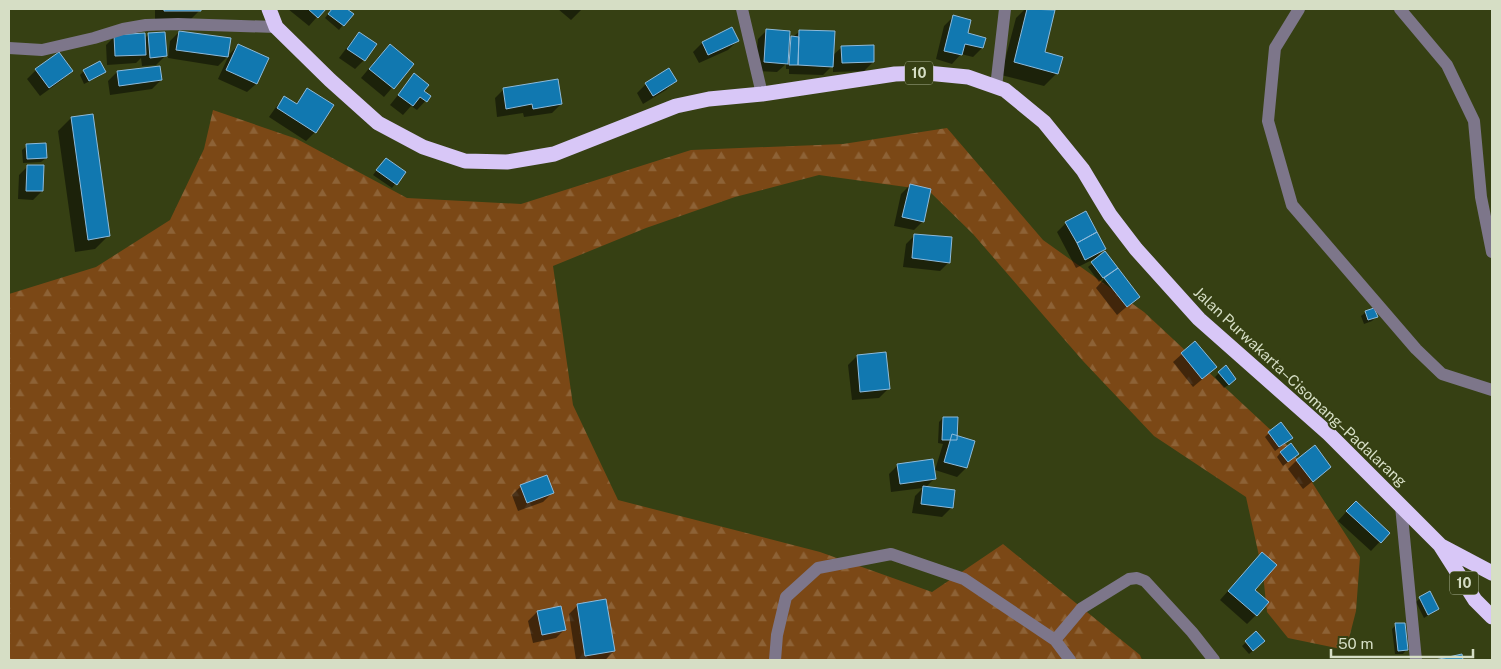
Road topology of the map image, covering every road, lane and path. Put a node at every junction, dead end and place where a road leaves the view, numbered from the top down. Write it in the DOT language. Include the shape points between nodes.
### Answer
graph roads {
  1 [pos="269,9"];
  2 [pos="742,9"];
  3 [pos="1005,9"];
  4 [pos="1299,9"];
  5 [pos="1400,9"];
  6 [pos="276,27"];
  7 [pos="9,48"];
  8 [pos="996,87"];
  9 [pos="762,94"];
  10 [pos="1492,252"];
  11 [pos="1492,390"];
  12 [pos="1401,506"];
  13 [pos="1440,545"];
  14 [pos="1492,573"];
  15 [pos="1492,618"];
  16 [pos="1055,640"];
  17 [pos="775,660"];
  18 [pos="1070,660"];
  19 [pos="1214,660"];
  20 [pos="1416,660"];
  1 -- 6 [label="highway, Jalan Purwakarta–Cisomang–Padalarang / 10"];
  2 -- 9 [label="street"];
  3 -- 8 [label="street"];
  4 -- 11 [label="street" via="1275,48 1268,120 1292,205 1416,349 1442,374"];
  5 -- 10 [label="street" via="1447,64 1474,121 1481,197"];
  6 -- 7 [label="street" via="146,25 42,50"];
  6 -- 9 [label="highway, Jalan Purwakarta–Cisomang–Padalarang / 10" via="378,123 423,147 466,160 507,162 554,154 676,106"];
  8 -- 9 [label="highway, Jalan Purwakarta–Cisomang–Padalarang / 10" via="968,77 927,73 895,74"];
  8 -- 12 [label="highway, Jalan Purwakarta–Cisomang–Padalarang / 10" via="1005,90 1044,122 1083,170 1131,242 1199,319 1329,434"];
  12 -- 13 [label="highway, Jalan Purwakarta–Cisomang–Padalarang / 10"];
  12 -- 20 [label="street"];
  13 -- 14 [label="highway, Jalan Purwakarta–Cisomang–Padalarang / 10"];
  13 -- 15 [label="highway, Jalan Purwakarta–Cisomang–Padalarang / 10" via="1475,600"];
  16 -- 17 [label="street" via="964,579 891,554 818,568 786,597"];
  16 -- 18 [label="street"];
  16 -- 19 [label="street" via="1082,608 1129,579 1137,578 1145,581"];
}
